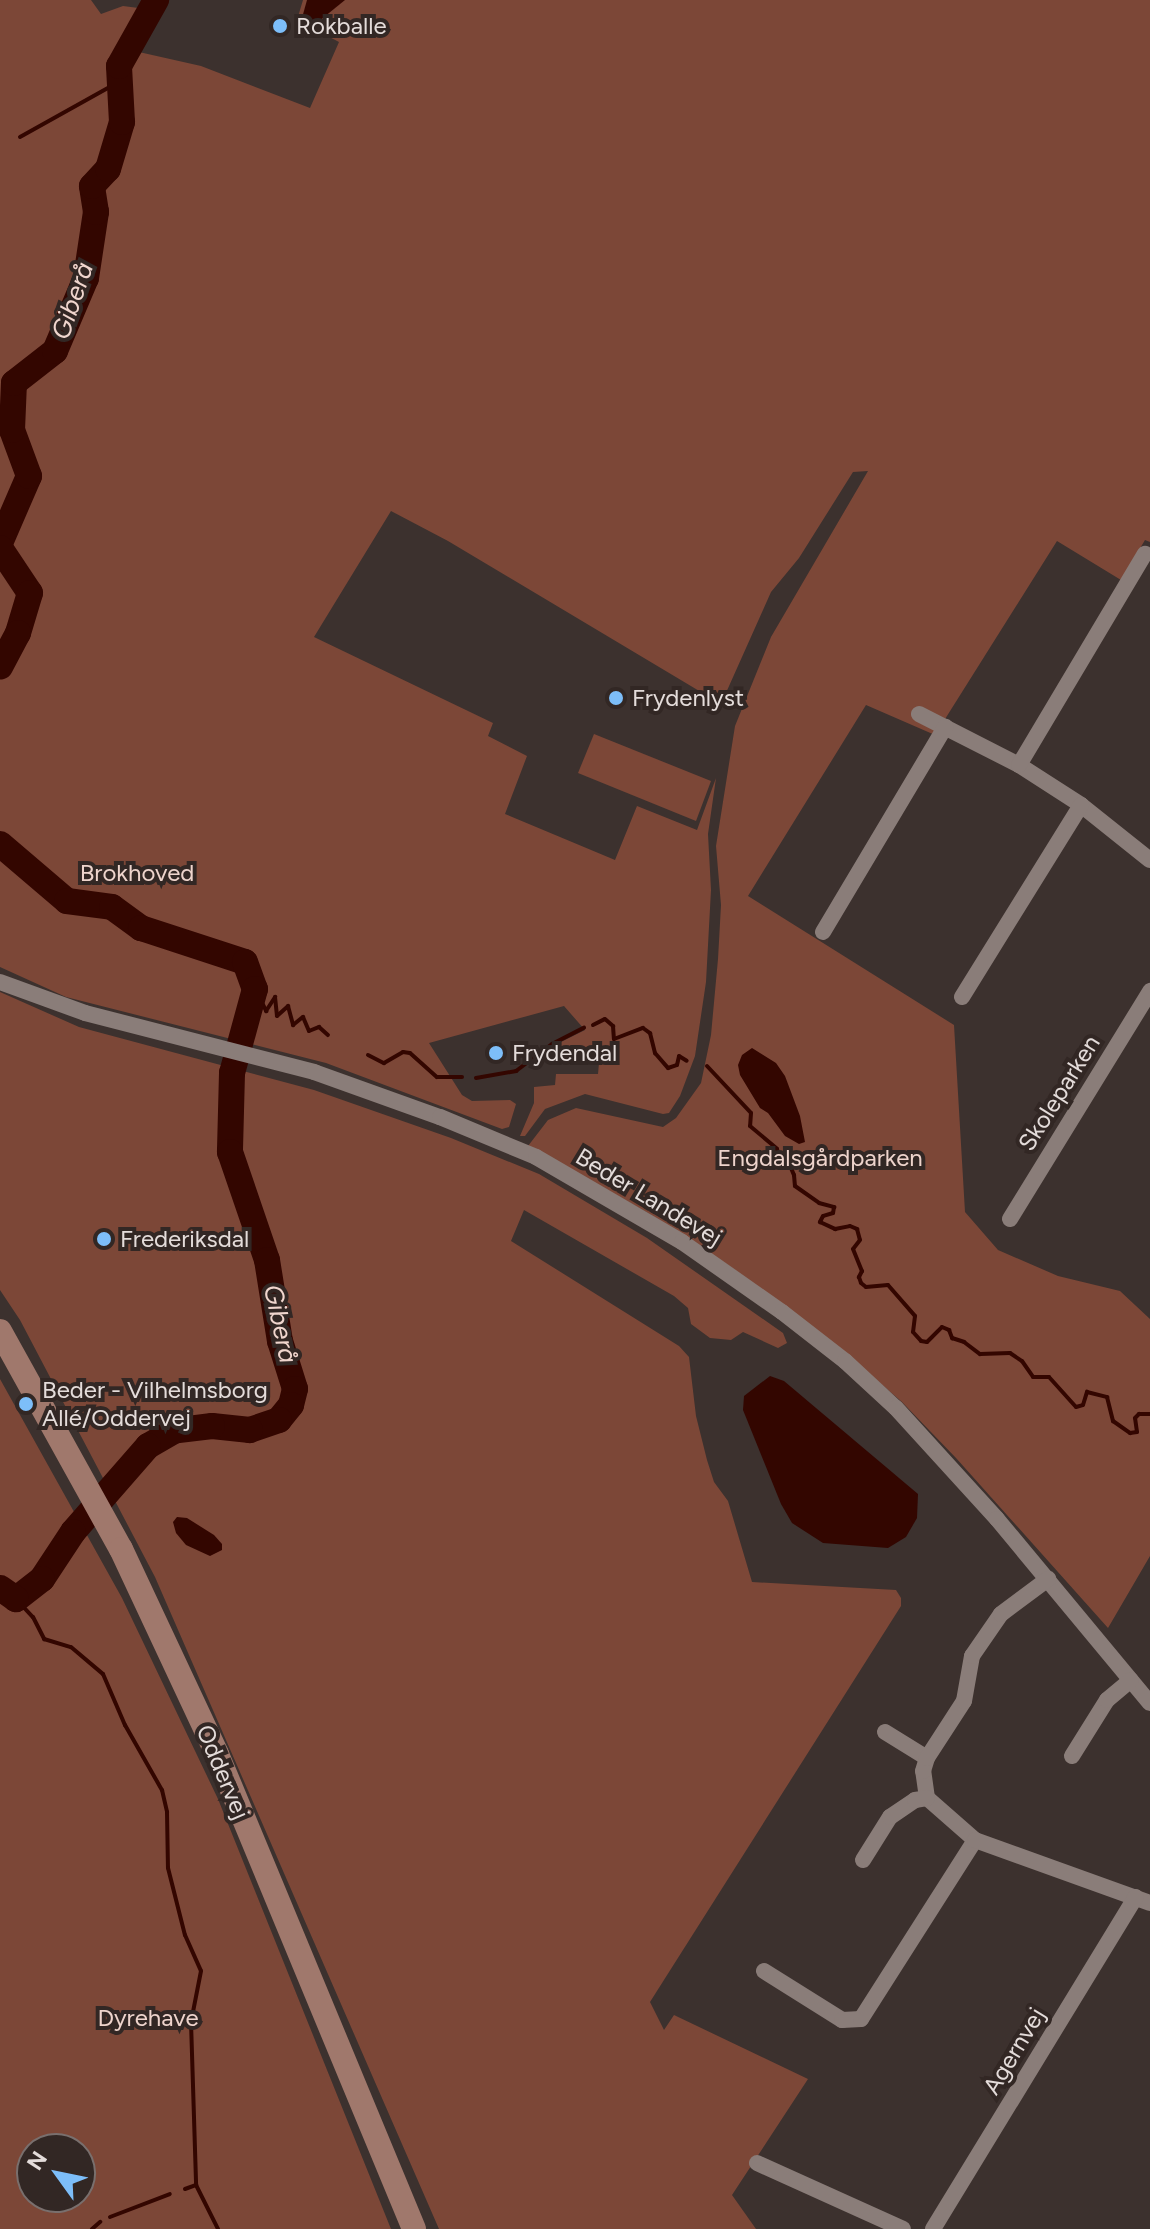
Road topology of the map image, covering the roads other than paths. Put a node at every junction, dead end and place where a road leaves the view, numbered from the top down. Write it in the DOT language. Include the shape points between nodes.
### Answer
graph roads {
  1 [pos="1145,554"];
  2 [pos="919,714"];
  3 [pos="945,727"];
  4 [pos="1019,765"];
  5 [pos="1081,805"];
  6 [pos="1148,852"];
  7 [pos="823,932"];
  8 [pos="0,982"];
  9 [pos="1150,991"];
  10 [pos="962,997"];
  11 [pos="1010,1219"];
  12 [pos="0,1331"];
  13 [pos="1048,1579"];
  14 [pos="1131,1680"];
  15 [pos="1150,1703"];
  16 [pos="885,1732"];
  17 [pos="1072,1756"];
  18 [pos="927,1758"];
  19 [pos="927,1798"];
  20 [pos="975,1840"];
  21 [pos="863,1860"];
  22 [pos="1143,1900"];
  23 [pos="764,1971"];
  24 [pos="757,2163"];
  25 [pos="414,2229"];
  26 [pos="903,2229"];
  27 [pos="933,2229"];
  1 -- 4 [label="street"];
  2 -- 3 [label="street"];
  3 -- 4 [label="street"];
  3 -- 7 [label="street"];
  4 -- 5 [label="street"];
  5 -- 6 [label="street"];
  5 -- 10 [label="street"];
  8 -- 13 [label="street, Beder Landevej" via="85,1013 335,1078 520,1148 682,1242 782,1312 896,1408"];
  9 -- 11 [label="street, Skoleparken"];
  12 -- 25 [label="main road, Oddervej" via="121,1549 217,1754"];
  13 -- 14 [label="street, Beder Landevej"];
  13 -- 18 [label="street" via="1001,1614 972,1656 964,1701"];
  14 -- 15 [label="street, Beder Landevej"];
  14 -- 17 [label="street" via="1107,1700"];
  16 -- 18 [label="street"];
  18 -- 19 [label="street"];
  19 -- 20 [label="street, Agernvej"];
  19 -- 21 [label="street" via="890,1817"];
  20 -- 22 [label="street, Agernvej"];
  20 -- 23 [label="street" via="861,2019 842,2020"];
  22 -- 27 [label="street, Agernvej"];
  24 -- 26 [label="street"];
}
